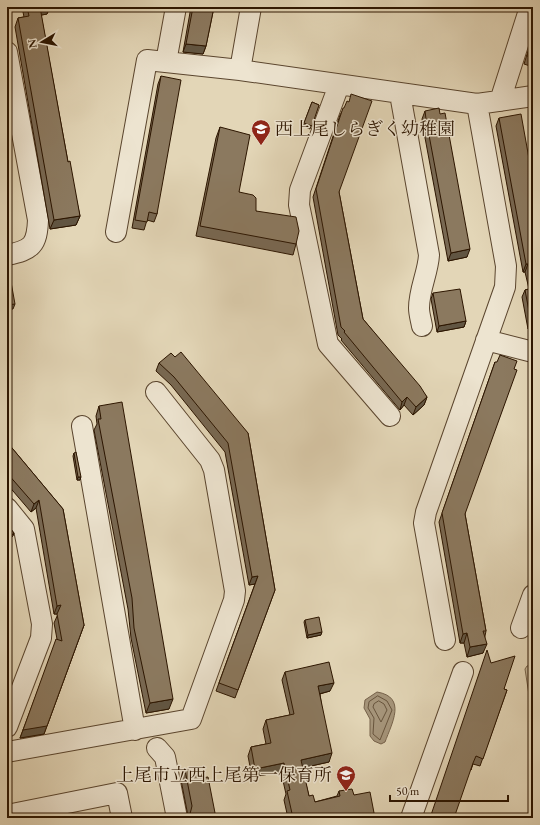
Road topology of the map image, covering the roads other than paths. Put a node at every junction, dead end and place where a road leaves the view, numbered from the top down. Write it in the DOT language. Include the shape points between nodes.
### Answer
graph roads {
  1 [pos="176,7"];
  2 [pos="251,7"];
  3 [pos="530,7"];
  4 [pos="7,52"];
  5 [pos="166,62"];
  6 [pos="240,70"];
  7 [pos="339,85"];
  8 [pos="400,94"];
  9 [pos="533,96"];
  10 [pos="500,101"];
  11 [pos="477,104"];
  12 [pos="116,232"];
  13 [pos="7,255"];
  14 [pos="422,326"];
  15 [pos="486,340"];
  16 [pos="533,352"];
  17 [pos="156,392"];
  18 [pos="390,416"];
  19 [pos="82,426"];
  20 [pos="7,508"];
  21 [pos="533,595"];
  22 [pos="521,628"];
  23 [pos="445,640"];
  24 [pos="463,672"];
  25 [pos="7,727"];
  26 [pos="135,730"];
  27 [pos="157,748"];
  28 [pos="7,752"];
  29 [pos="44,813"];
  30 [pos="7,815"];
  31 [pos="122,818"];
  32 [pos="177,818"];
  33 [pos="411,818"];
  1 -- 5 [label="street"];
  2 -- 6 [label="street"];
  3 -- 10 [label="street"];
  4 -- 13 [label="street" via="38,220 37,236 32,246 24,252"];
  5 -- 6 [label="street"];
  5 -- 12 [label="street" via="147,60"];
  6 -- 7 [label="street"];
  7 -- 8 [label="street"];
  7 -- 18 [label="street" via="300,190 299,205 328,344"];
  8 -- 11 [label="street"];
  8 -- 14 [label="street" via="430,255 420,300"];
  9 -- 10 [label="street"];
  10 -- 11 [label="street"];
  11 -- 15 [label="street" via="506,266 505,287"];
  15 -- 16 [label="street"];
  15 -- 23 [label="street" via="424,523"];
  17 -- 26 [label="street" via="210,460 214,470 235,591 191,719"];
  19 -- 26 [label="street"];
  20 -- 25 [label="street" via="24,528 42,624 41,638"];
  21 -- 22 [label="street"];
  24 -- 33 [label="street"];
  26 -- 28 [label="street"];
  27 -- 32 [label="street" via="165,757"];
  29 -- 30 [label="street"];
  29 -- 31 [label="street" via="117,792"];
}
